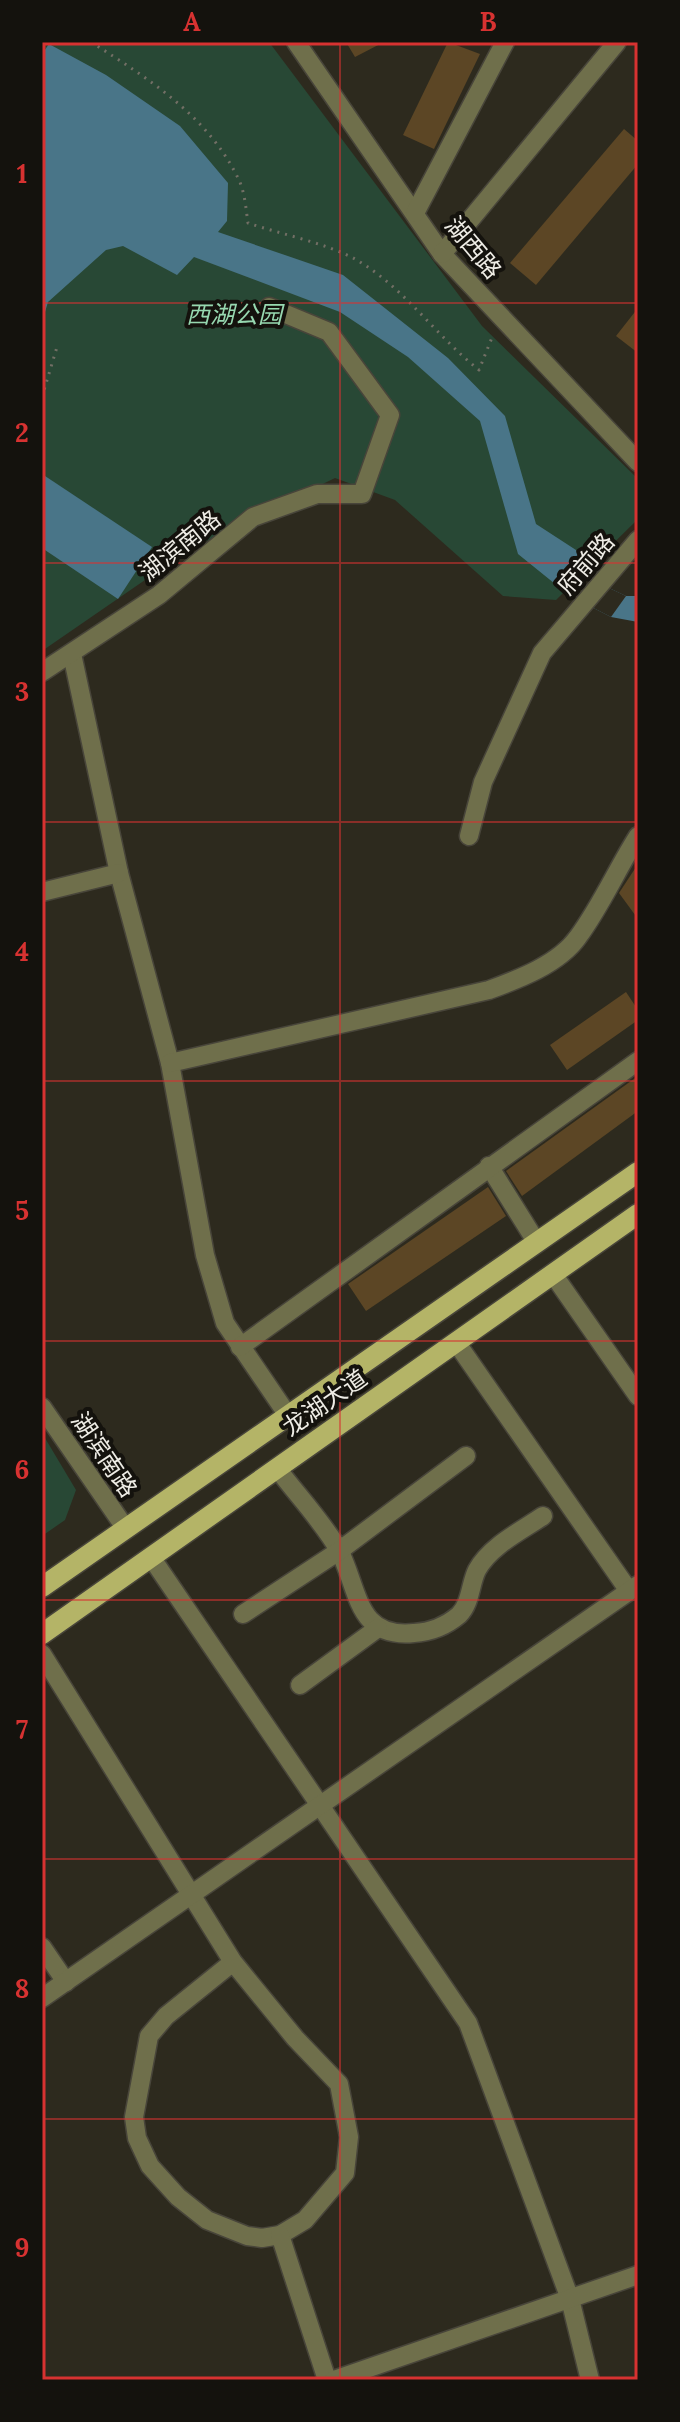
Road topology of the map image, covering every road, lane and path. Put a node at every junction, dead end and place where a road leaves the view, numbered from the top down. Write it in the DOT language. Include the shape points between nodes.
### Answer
graph roads {
  1 [pos="91,42"];
  2 [pos="296,42"];
  3 [pos="505,42"];
  4 [pos="617,42"];
  5 [pos="415,213"];
  6 [pos="442,254"];
  7 [pos="269,307"];
  8 [pos="500,316"];
  9 [pos="57,347"];
  10 [pos="42,397"];
  11 [pos="638,462"];
  12 [pos="638,540"];
  13 [pos="72,654"];
  14 [pos="42,672"];
  15 [pos="469,836"];
  16 [pos="638,836"];
  17 [pos="119,873"];
  18 [pos="42,892"];
  19 [pos="638,1061"];
  20 [pos="170,1063"];
  21 [pos="489,1166"];
  22 [pos="638,1172"];
  23 [pos="638,1214"];
  24 [pos="537,1243"];
  25 [pos="553,1274"];
  26 [pos="456,1342"];
  27 [pos="240,1347"];
  28 [pos="638,1396"];
  29 [pos="42,1407"];
  30 [pos="289,1417"];
  31 [pos="466,1456"];
  32 [pos="277,1468"];
  33 [pos="543,1516"];
  34 [pos="126,1529"];
  35 [pos="339,1551"];
  36 [pos="151,1557"];
  37 [pos="42,1587"];
  38 [pos="633,1588"];
  39 [pos="243,1614"];
  40 [pos="378,1628"];
  41 [pos="42,1634"];
  42 [pos="42,1654"];
  43 [pos="300,1685"];
  44 [pos="320,1806"];
  45 [pos="192,1896"];
  46 [pos="42,1947"];
  47 [pos="233,1962"];
  48 [pos="66,1982"];
  49 [pos="42,1998"];
  50 [pos="280,2235"];
  51 [pos="638,2275"];
  52 [pos="570,2299"];
  53 [pos="327,2380"];
  54 [pos="334,2380"];
  55 [pos="590,2380"];
  1 -- 8 [label="path" via="199,119 240,182 248,223 354,258 429,319 451,349 479,370"];
  2 -- 5 [label="street, 湖西路"];
  3 -- 5 [label="street"];
  4 -- 6 [label="street"];
  5 -- 6 [label="street, 湖西路"];
  6 -- 8 [label="street, 湖西路"];
  7 -- 13 [label="street, 湖滨南路" via="329,332 390,415 362,494 317,494 253,517 159,595"];
  8 -- 11 [label="street, 湖西路"];
  9 -- 10 [label="path"];
  12 -- 15 [label="street, 府前路" via="542,653 483,782"];
  13 -- 14 [label="street, 湖滨南路"];
  13 -- 17 [label="street"];
  16 -- 20 [label="street" via="577,940 518,979"];
  17 -- 18 [label="street"];
  17 -- 20 [label="street"];
  19 -- 21 [label="street"];
  20 -- 27 [label="street" via="205,1255 225,1323"];
  21 -- 24 [label="street"];
  21 -- 27 [label="street"];
  22 -- 24 [label="main road, 龙湖大道"];
  23 -- 25 [label="main road, 龙湖大道"];
  24 -- 30 [label="main road, 龙湖大道"];
  25 -- 26 [label="main road, 龙湖大道"];
  25 -- 28 [label="street"];
  26 -- 32 [label="main road, 龙湖大道"];
  26 -- 38 [label="street"];
  27 -- 30 [label="street"];
  29 -- 34 [label="street, 湖滨南路"];
  30 -- 34 [label="main road, 龙湖大道"];
  31 -- 35 [label="street"];
  32 -- 35 [label="street"];
  32 -- 36 [label="main road, 龙湖大道"];
  33 -- 40 [label="street" via="486,1557 460,1614 432,1632"];
  34 -- 37 [label="main road, 龙湖大道"];
  35 -- 39 [label="street"];
  35 -- 40 [label="street" via="364,1613"];
  36 -- 41 [label="main road, 龙湖大道"];
  36 -- 44 [label="street"];
  38 -- 44 [label="street"];
  40 -- 43 [label="street"];
  42 -- 45 [label="street"];
  44 -- 45 [label="street"];
  44 -- 52 [label="street" via="468,2023"];
  45 -- 47 [label="street"];
  45 -- 48 [label="street"];
  46 -- 48 [label="street"];
  47 -- 50 [label="street" via="339,2084 349,2137 345,2173 305,2220"];
  47 -- 50 [label="street" via="149,2036 134,2117 137,2138 150,2166 207,2220 247,2236"];
  48 -- 49 [label="street"];
  50 -- 53 [label="street"];
  51 -- 52 [label="street"];
  52 -- 54 [label="street"];
  52 -- 55 [label="street"];
}
